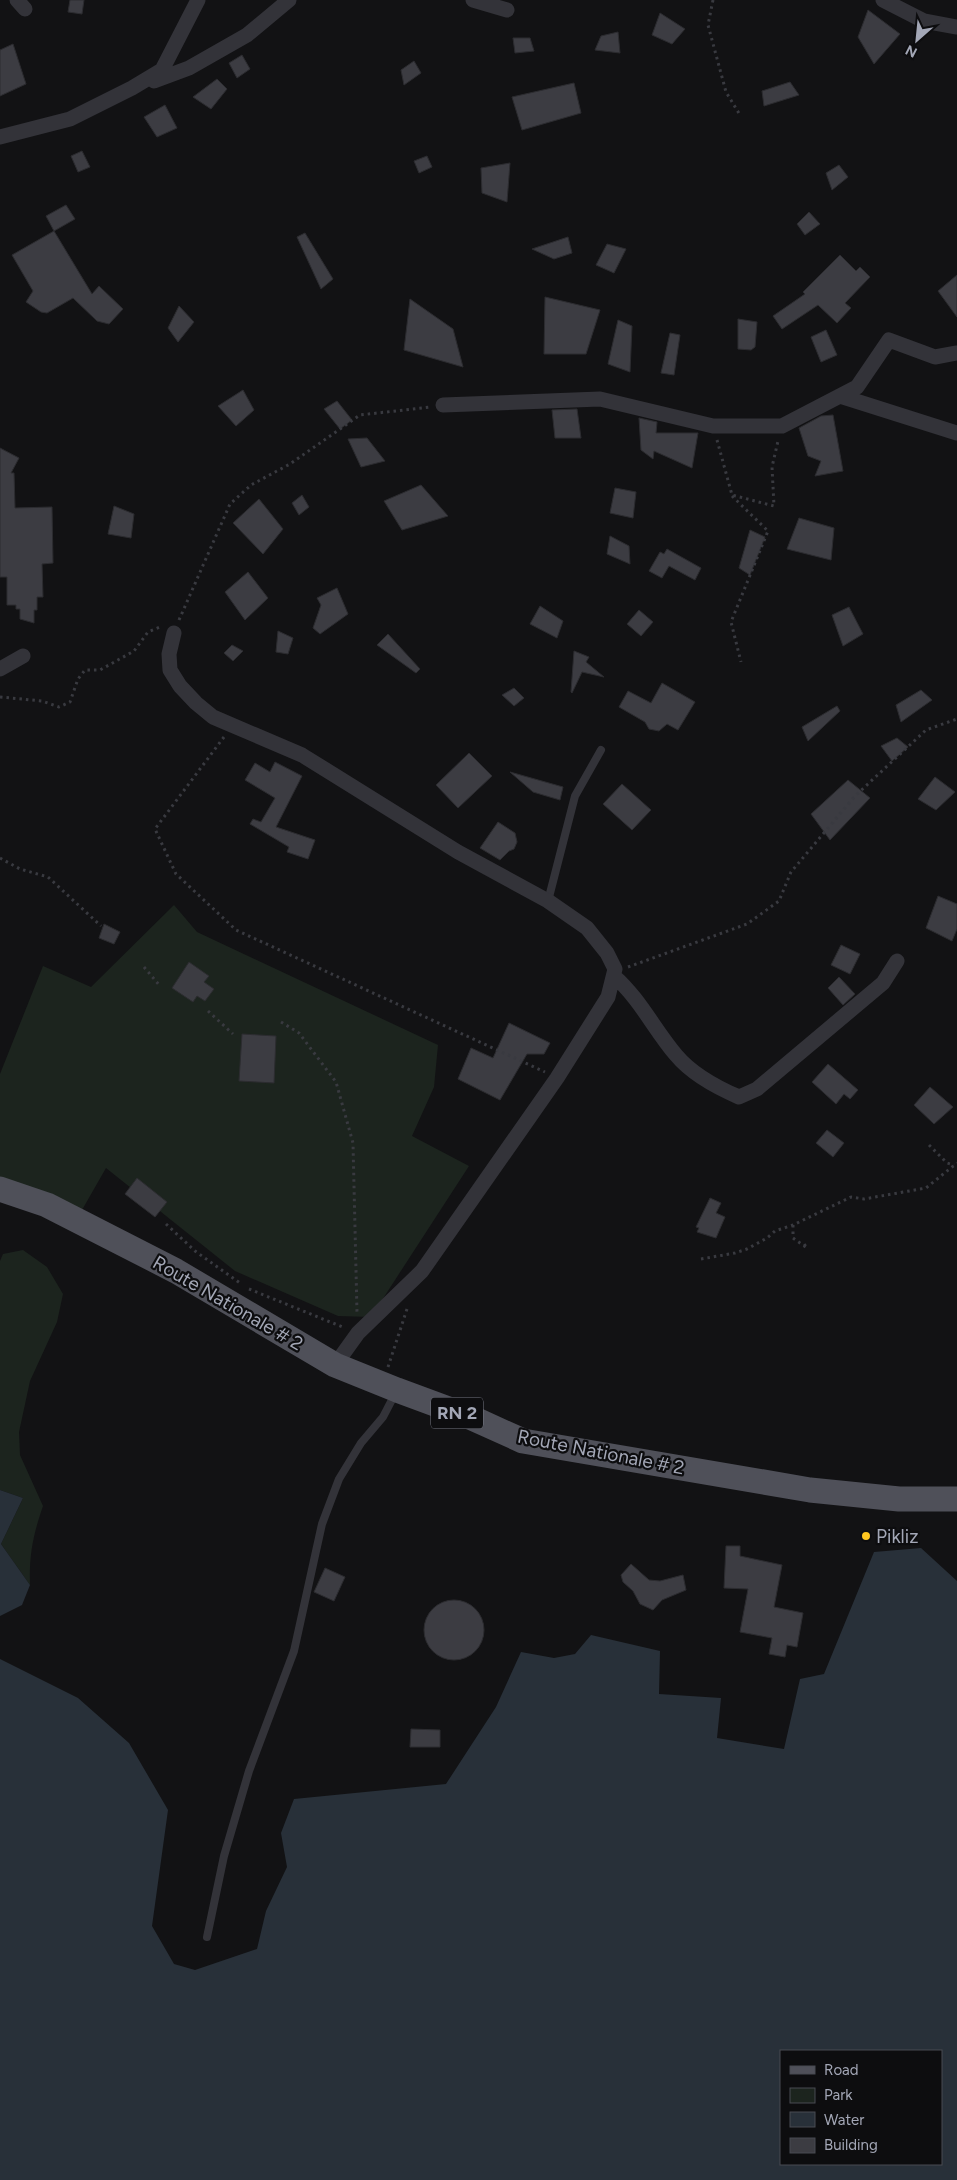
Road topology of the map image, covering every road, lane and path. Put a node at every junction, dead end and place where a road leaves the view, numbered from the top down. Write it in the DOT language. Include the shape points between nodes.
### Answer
graph roads {
  1 [pos="198,0"];
  2 [pos="289,0"];
  3 [pos="473,0"];
  4 [pos="714,0"];
  5 [pos="883,0"];
  6 [pos="507,10"];
  7 [pos="957,27"];
  8 [pos="132,88"];
  9 [pos="740,115"];
  10 [pos="0,137"];
  11 [pos="957,353"];
  12 [pos="840,396"];
  13 [pos="443,405"];
  14 [pos="713,426"];
  15 [pos="782,426"];
  16 [pos="957,433"];
  17 [pos="732,495"];
  18 [pos="174,633"];
  19 [pos="23,656"];
  20 [pos="741,662"];
  21 [pos="0,669"];
  22 [pos="0,697"];
  23 [pos="957,719"];
  24 [pos="232,726"];
  25 [pos="601,750"];
  26 [pos="0,858"];
  27 [pos="548,902"];
  28 [pos="101,926"];
  29 [pos="897,961"];
  30 [pos="144,967"];
  31 [pos="615,973"];
  32 [pos="160,986"];
  33 [pos="208,1011"];
  34 [pos="282,1022"];
  35 [pos="233,1034"];
  36 [pos="557,1078"];
  37 [pos="929,1145"];
  38 [pos="956,1164"];
  39 [pos="0,1189"];
  40 [pos="166,1224"];
  41 [pos="793,1225"];
  42 [pos="804,1244"];
  43 [pos="700,1259"];
  44 [pos="409,1304"];
  45 [pos="358,1333"];
  46 [pos="335,1365"];
  47 [pos="390,1387"];
  48 [pos="957,1499"];
  49 [pos="207,1937"];
  1 -- 8 [label="street" via="162,70"];
  2 -- 8 [label="street" via="246,35 189,68"];
  3 -- 6 [label="street"];
  4 -- 9 [label="path" via="708,25 726,92"];
  5 -- 7 [label="street" via="924,21"];
  8 -- 10 [label="street" via="70,119"];
  11 -- 12 [label="street" via="935,357 889,340 857,387"];
  12 -- 15 [label="street"];
  12 -- 16 [label="street"];
  13 -- 14 [label="street" via="600,399"];
  13 -- 18 [label="path" via="360,415 290,464 251,485 230,504"];
  14 -- 15 [label="street"];
  14 -- 17 [label="path"];
  15 -- 17 [label="path" via="772,467 774,506"];
  17 -- 20 [label="path" via="768,531 731,622"];
  18 -- 22 [label="path" via="160,627 148,632 134,651 100,670 86,670 78,679 70,702 59,708 42,701"];
  18 -- 24 [label="street" via="169,654 170,670 196,703 213,717"];
  19 -- 21 [label="street"];
  23 -- 31 [label="path" via="926,730 855,796 791,872 779,901 747,924"];
  24 -- 27 [label="street" via="302,755 458,852"];
  24 -- 36 [label="path" via="155,829 176,874 236,930"];
  25 -- 27 [label="lane" via="575,796"];
  26 -- 28 [label="path" via="20,869 48,877"];
  27 -- 31 [label="street" via="587,928 608,953"];
  29 -- 31 [label="street" via="883,983 757,1089 739,1097 714,1086 677,1056"];
  30 -- 32 [label="path"];
  31 -- 36 [label="street" via="608,997"];
  33 -- 35 [label="path"];
  34 -- 45 [label="path" via="300,1033 336,1082 353,1143"];
  36 -- 45 [label="street" via="422,1271"];
  37 -- 38 [label="path" via="947,1163"];
  38 -- 41 [label="path" via="926,1188 864,1199 851,1198"];
  39 -- 46 [label="main road, Route Nationale # 2 / RN 2" via="47,1204 176,1271"];
  40 -- 45 [label="path" via="195,1251 248,1288"];
  41 -- 42 [label="path" via="793,1238 807,1248"];
  41 -- 43 [label="path" via="747,1249"];
  44 -- 47 [label="path" via="399,1329"];
  45 -- 46 [label="street"];
  46 -- 47 [label="main road, Route Nationale # 2 / RN 2"];
  47 -- 48 [label="main road, Route Nationale # 2 / RN 2" via="523,1440 810,1490 899,1499"];
  47 -- 49 [label="lane" via="383,1417 361,1443 339,1479 322,1524 294,1651 249,1771 224,1856"];
}
